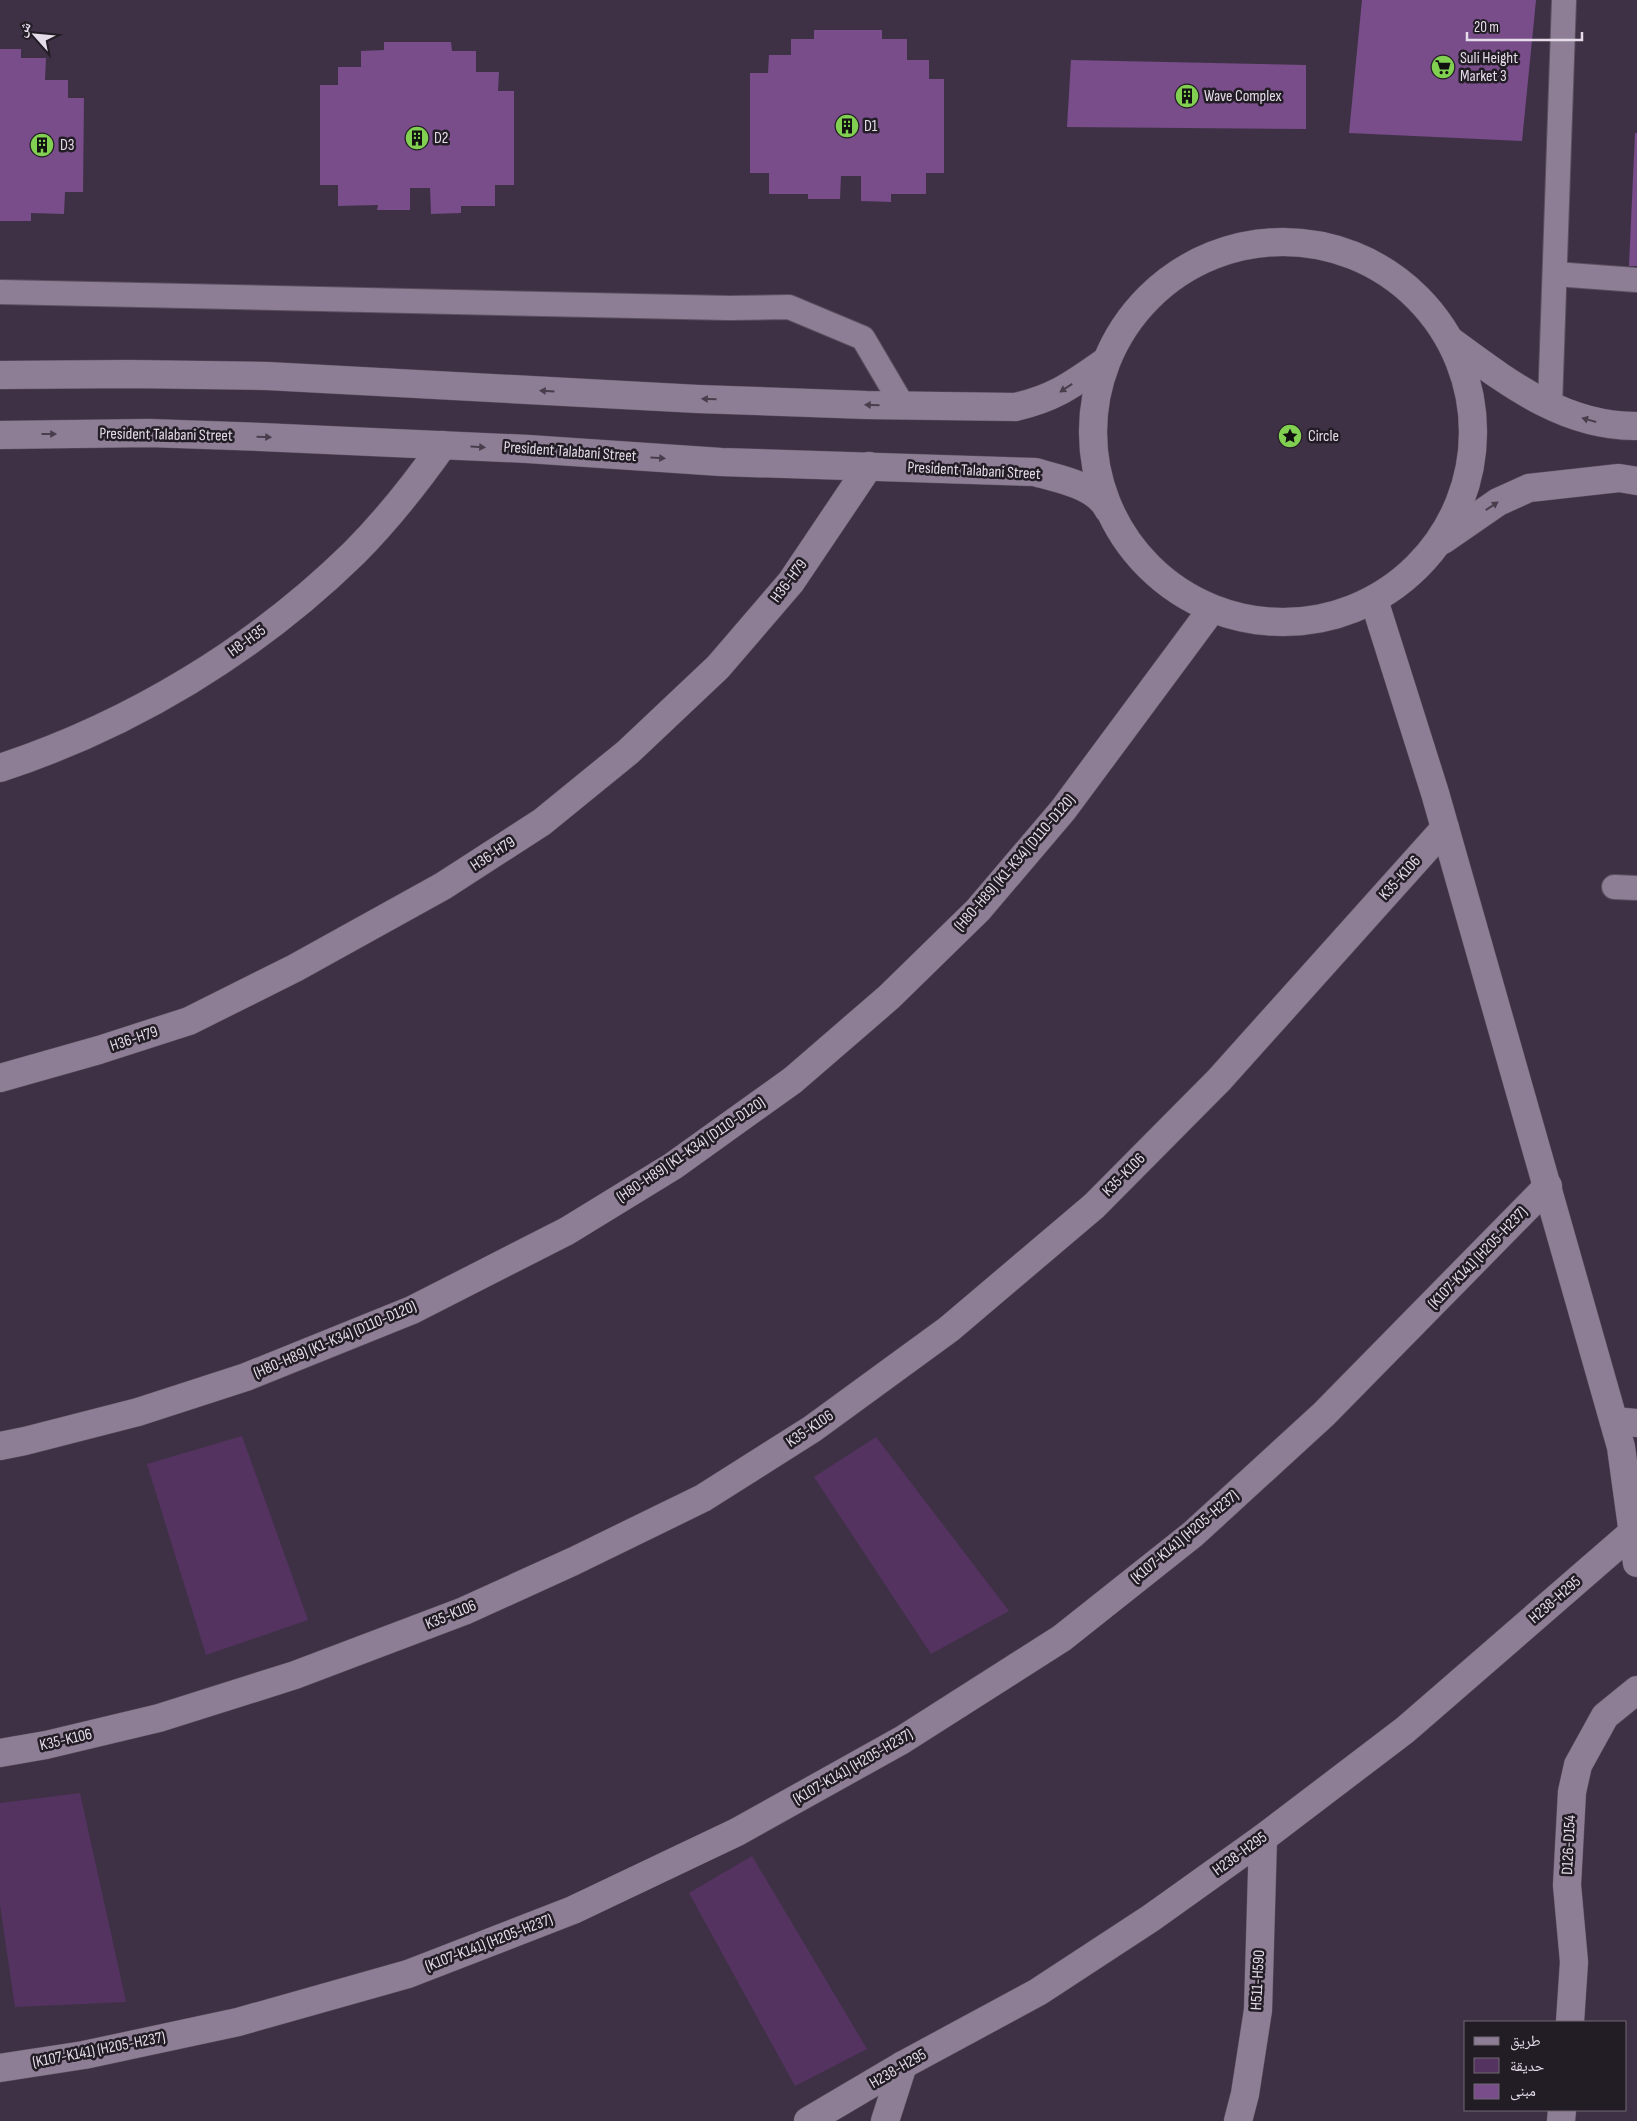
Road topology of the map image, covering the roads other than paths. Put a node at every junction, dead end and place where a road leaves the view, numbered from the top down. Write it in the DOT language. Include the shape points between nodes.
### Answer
graph roads {
  1 [pos="1564,0"];
  2 [pos="1555,274"];
  3 [pos="1637,280"];
  4 [pos="0,292"];
  5 [pos="1450,340"];
  6 [pos="1106,361"];
  7 [pos="0,375"];
  8 [pos="1550,405"];
  9 [pos="903,406"];
  10 [pos="1637,426"];
  11 [pos="0,435"];
  12 [pos="443,445"];
  13 [pos="868,466"];
  14 [pos="1637,481"];
  15 [pos="1117,527"];
  16 [pos="1437,544"];
  17 [pos="1374,600"];
  18 [pos="1212,609"];
  19 [pos="0,768"];
  20 [pos="1445,828"];
  21 [pos="0,1078"];
  22 [pos="1548,1186"];
  23 [pos="1626,1422"];
  24 [pos="0,1446"];
  25 [pos="1633,1532"];
  26 [pos="1637,1562"];
  27 [pos="1637,1690"];
  28 [pos="0,1753"];
  29 [pos="1263,1838"];
  30 [pos="1570,2021"];
  31 [pos="903,2065"];
  32 [pos="0,2068"];
  33 [pos="808,2121"];
  34 [pos="885,2121"];
  35 [pos="1238,2121"];
  1 -- 2 [label="lane"];
  2 -- 3 [label="lane"];
  2 -- 8 [label="lane"];
  4 -- 9 [label="lane" via="789,307 863,338"];
  5 -- 6 [label="street" via="1430,310 1405,285 1375,265 1343,250 1307,242 1271,241 1236,247 1211,256 1172,278 1145,301 1128,322"];
  5 -- 8 [label="street" via="1522,391"];
  5 -- 16 [label="street" via="1464,373 1472,408 1473,443 1468,479"];
  6 -- 9 [label="street, one-way" via="1059,393 1038,402 1015,406"];
  6 -- 15 [label="street" via="1094,402 1092,446 1100,488"];
  9 -- 7 [label="street, one-way" via="698,399 267,376"];
  10 -- 8 [label="street, one-way" via="1590,422"];
  11 -- 12 [label="street, President Talabani Street, one-way" via="149,433"];
  12 -- 13 [label="street, President Talabani Street, one-way" via="721,462"];
  12 -- 19 [label="street, H8-H35" via="361,546 285,614 162,697 96,731"];
  13 -- 15 [label="street, President Talabani Street" via="1035,472 1072,482 1103,500"];
  13 -- 21 [label="street, H36-H79" via="790,582 718,667 628,752 542,822 443,886 295,968 189,1021"];
  16 -- 14 [label="street, one-way" via="1498,502 1529,488 1619,478"];
  15 -- 18 [label="street" via="1138,557 1165,582"];
  16 -- 17 [label="street" via="1419,566"];
  17 -- 18 [label="street" via="1339,614 1303,622 1266,623"];
  17 -- 20 [label="street"];
  18 -- 24 [label="street, (H80-H89) (K1-K34) (D110-D120)" via="1063,810 978,910 889,997 793,1080 673,1166 567,1231 412,1310 246,1377 138,1412"];
  20 -- 22 [label="street"];
  20 -- 28 [label="street, K35-K106" via="1219,1080 1094,1206 949,1329 812,1429 703,1498 464,1611 294,1675 159,1718 46,1746"];
  22 -- 23 [label="street"];
  22 -- 32 [label="street, (K107-K141) (H205-H237)" via="1324,1414 1193,1534 1062,1638 902,1740 737,1832 599,1898 408,1974 238,2022 84,2055"];
  23 -- 25 [label="street" via="1621,1447"];
  25 -- 26 [label="street"];
  25 -- 29 [label="street, H238-H295" via="1405,1730"];
  27 -- 30 [label="street, D126-D154" via="1605,1716 1578,1764 1572,1792 1568,1885 1574,1962"];
  29 -- 31 [label="street, H238-H295" via="1151,1918 1038,1992"];
  29 -- 35 [label="street, H511-H590" via="1258,2010"];
  31 -- 33 [label="street, H238-H295"];
  31 -- 34 [label="street"];
}
